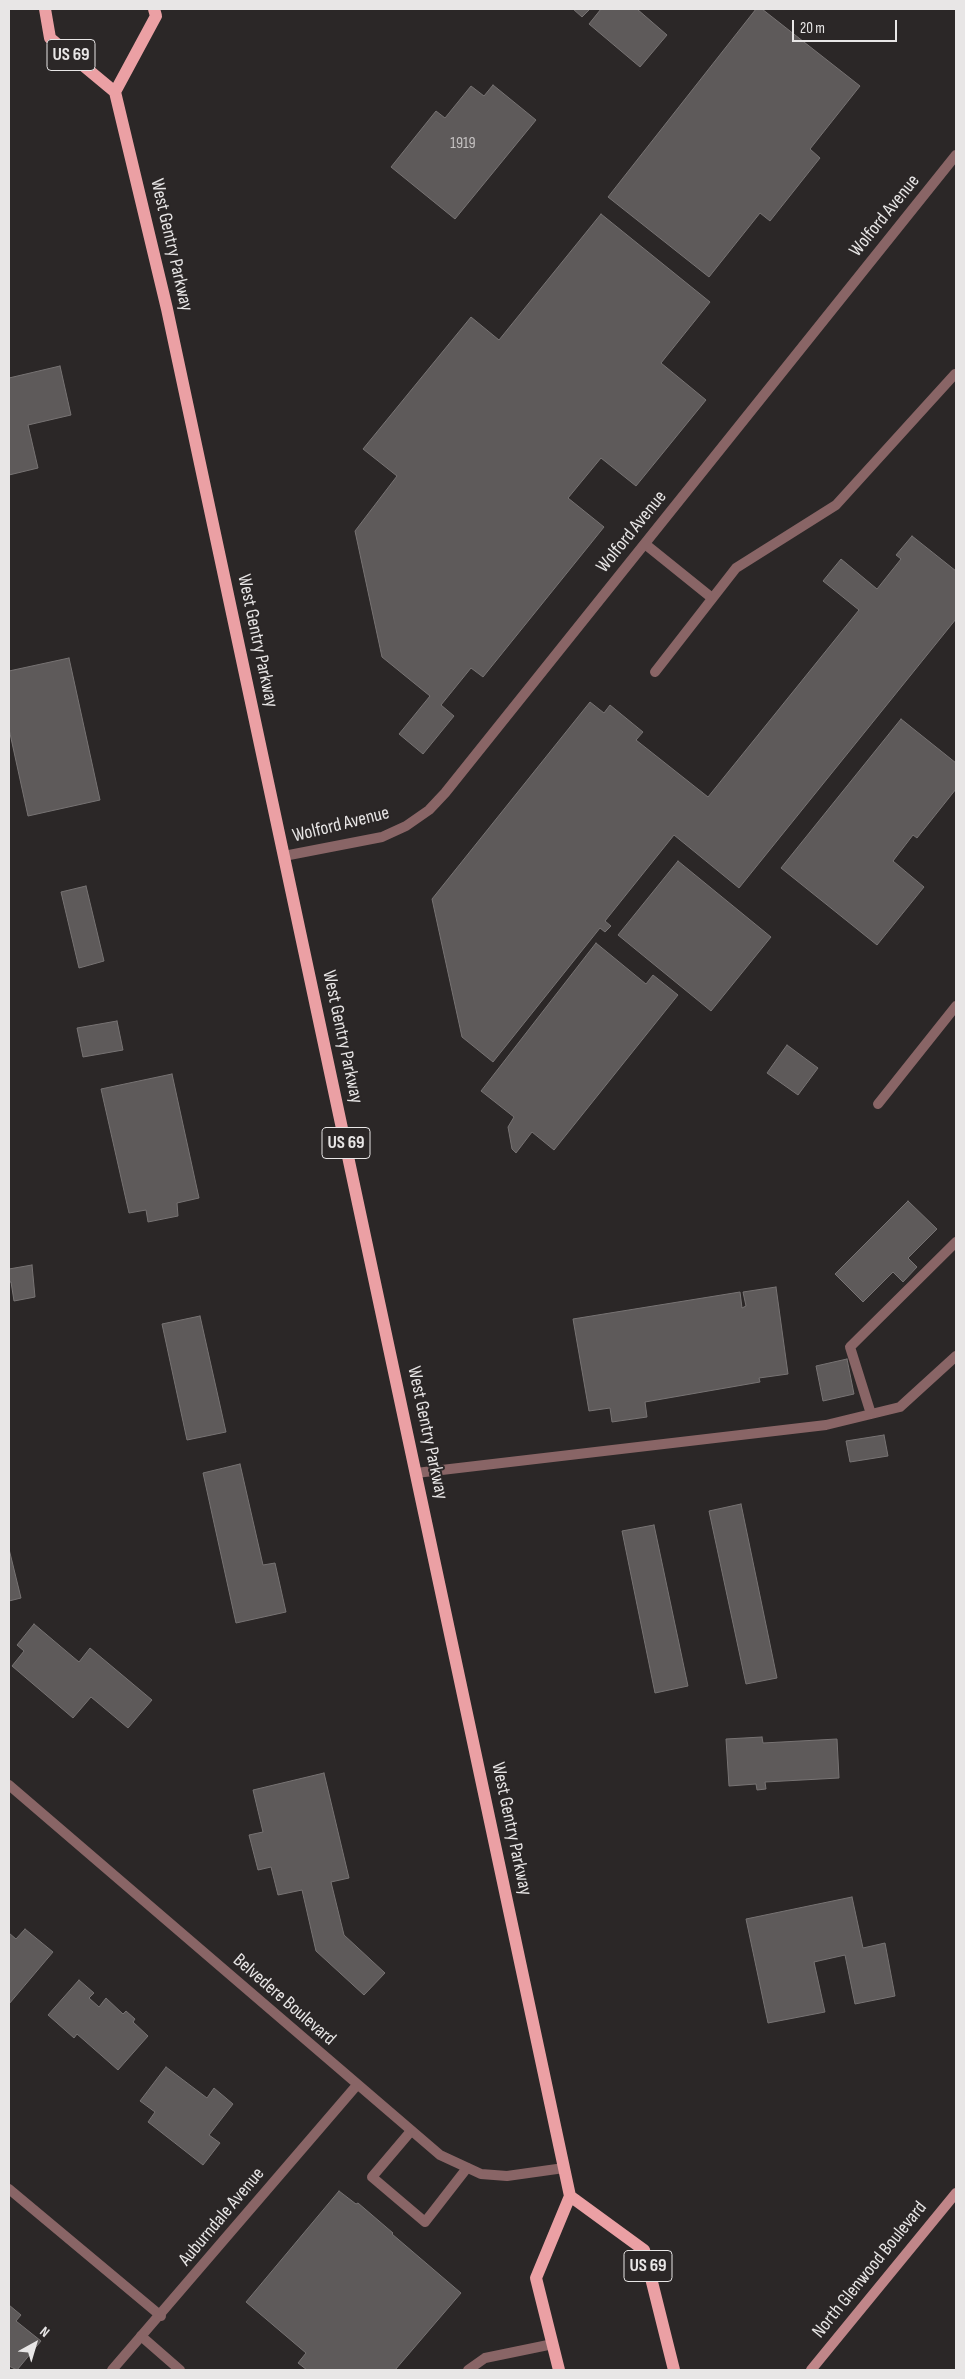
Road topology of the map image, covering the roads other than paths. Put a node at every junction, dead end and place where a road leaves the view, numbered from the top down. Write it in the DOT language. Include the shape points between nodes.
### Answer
graph roads {
  1 [pos="45,9"];
  2 [pos="154,9"];
  3 [pos="115,92"];
  4 [pos="956,155"];
  5 [pos="956,375"];
  6 [pos="645,544"];
  7 [pos="712,598"];
  8 [pos="655,672"];
  9 [pos="284,856"];
  10 [pos="956,1006"];
  11 [pos="878,1104"];
  12 [pos="956,1242"];
  13 [pos="956,1356"];
  14 [pos="871,1414"];
  15 [pos="416,1474"];
  16 [pos="9,1785"];
  17 [pos="357,2085"];
  18 [pos="411,2131"];
  19 [pos="467,2168"];
  20 [pos="564,2168"];
  21 [pos="9,2188"];
  22 [pos="956,2193"];
  23 [pos="570,2196"];
  24 [pos="160,2316"];
  25 [pos="141,2336"];
  26 [pos="553,2344"];
  27 [pos="112,2370"];
  28 [pos="180,2370"];
  29 [pos="468,2370"];
  30 [pos="559,2370"];
  31 [pos="674,2370"];
  32 [pos="811,2370"];
  1 -- 3 [label="main road, US 69" via="50,38"];
  2 -- 3 [label="main road, US 69" via="156,16"];
  3 -- 9 [label="main road, West Gentry Parkway / US 69" via="167,309"];
  4 -- 6 [label="street, Wolford Avenue"];
  5 -- 7 [label="street" via="836,505 736,568"];
  6 -- 7 [label="street"];
  6 -- 9 [label="street, Wolford Avenue" via="428,810 406,826 382,837"];
  7 -- 8 [label="street"];
  9 -- 15 [label="main road, West Gentry Parkway / US 69"];
  10 -- 11 [label="street"];
  12 -- 14 [label="street" via="850,1347"];
  13 -- 14 [label="street" via="900,1407"];
  14 -- 15 [label="street" via="826,1425"];
  15 -- 20 [label="main road, West Gentry Parkway / US 69"];
  16 -- 17 [label="street, Belvedere Boulevard"];
  17 -- 18 [label="street, Belvedere Boulevard"];
  17 -- 24 [label="street, Auburndale Avenue"];
  18 -- 19 [label="street, Belvedere Boulevard" via="440,2155"];
  18 -- 19 [label="street" via="372,2177 425,2222"];
  19 -- 20 [label="street, Belvedere Boulevard" via="481,2174 508,2176"];
  20 -- 23 [label="main road, West Gentry Parkway / US 69"];
  21 -- 24 [label="street"];
  22 -- 32 [label="street, North Glenwood Boulevard"];
  23 -- 26 [label="main road" via="536,2278"];
  23 -- 31 [label="main road, US 69" via="644,2250"];
  24 -- 25 [label="street, Auburndale Avenue"];
  25 -- 27 [label="street, Auburndale Avenue"];
  25 -- 28 [label="street"];
  26 -- 29 [label="street" via="485,2358"];
  26 -- 30 [label="main road"];
}
